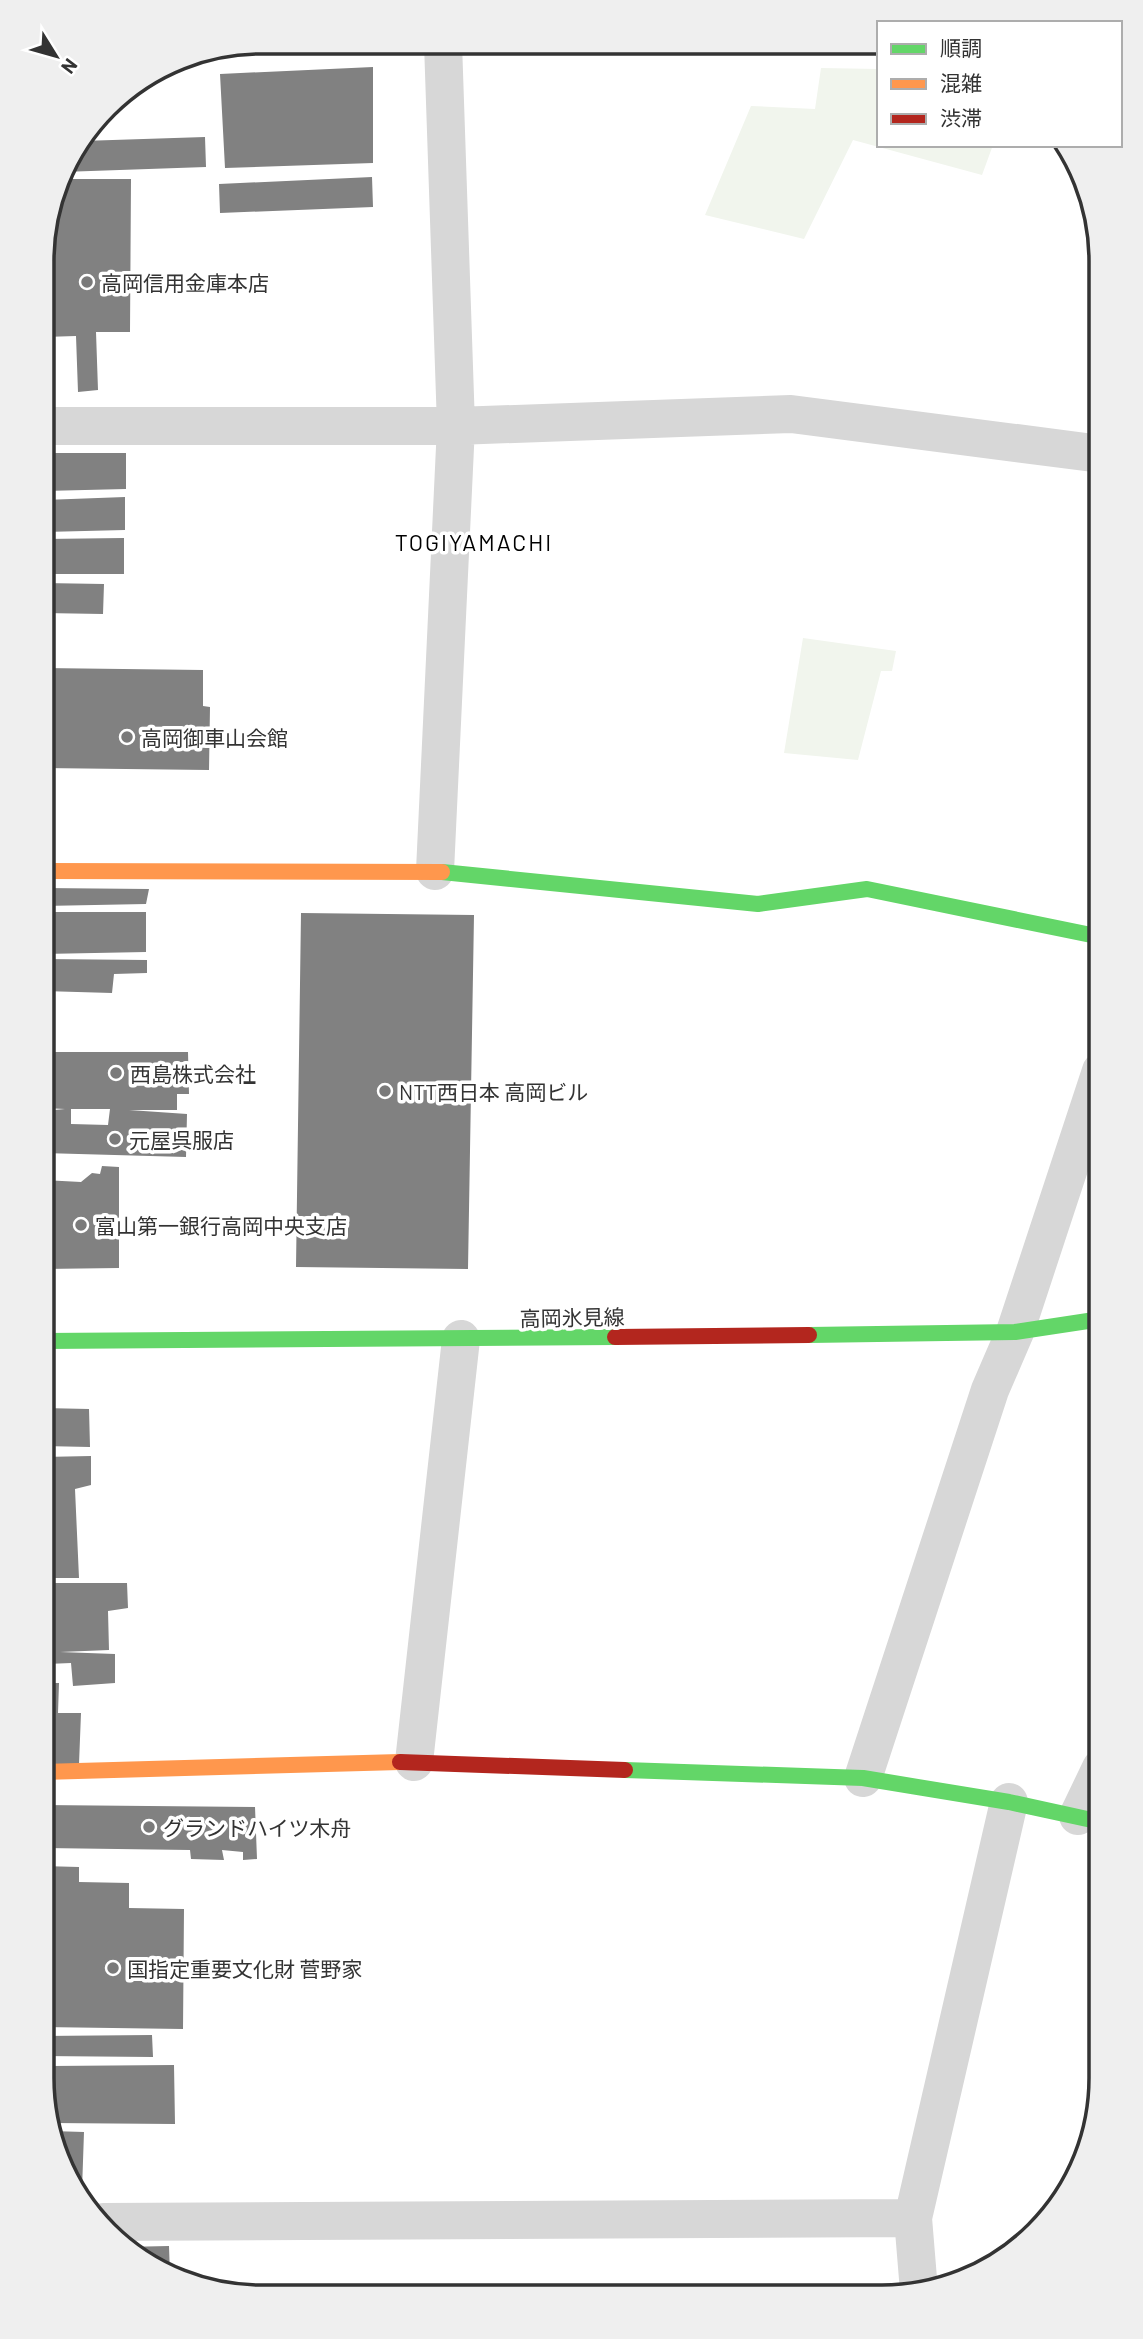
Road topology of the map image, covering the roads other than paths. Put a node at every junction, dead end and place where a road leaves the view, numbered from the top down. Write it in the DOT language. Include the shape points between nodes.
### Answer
graph roads {
  1 [pos="443,55"];
  2 [pos="55,426"];
  3 [pos="456,426"];
  4 [pos="1089,452"];
  5 [pos="55,871"];
  6 [pos="435,871"];
  7 [pos="1089,934"];
  8 [pos="1089,1109"];
  9 [pos="1088,1321"];
  10 [pos="1015,1332"];
  11 [pos="461,1339"];
  12 [pos="54,1341"];
  13 [pos="414,1762"];
  14 [pos="54,1772"];
  15 [pos="863,1778"];
  16 [pos="1009,1802"];
  17 [pos="1089,1819"];
  18 [pos="912,2218"];
  19 [pos="113,2222"];
  20 [pos="918,2281"];
  1 -- 3 [label="street"];
  2 -- 3 [label="street"];
  3 -- 4 [label="street" via="791,414"];
  3 -- 6 [label="street"];
  5 -- 6 [label="street"];
  6 -- 7 [label="street" via="758,904 867,889"];
  8 -- 10 [label="street"];
  9 -- 10 [label="street, 高岡氷見線"];
  10 -- 11 [label="street, 高岡氷見線"];
  10 -- 15 [label="street" via="990,1390"];
  11 -- 12 [label="street, 高岡氷見線"];
  11 -- 13 [label="street"];
  13 -- 14 [label="street"];
  13 -- 15 [label="street"];
  15 -- 16 [label="street"];
  16 -- 17 [label="street"];
  16 -- 18 [label="street"];
  18 -- 19 [label="street"];
  18 -- 20 [label="street"];
}
